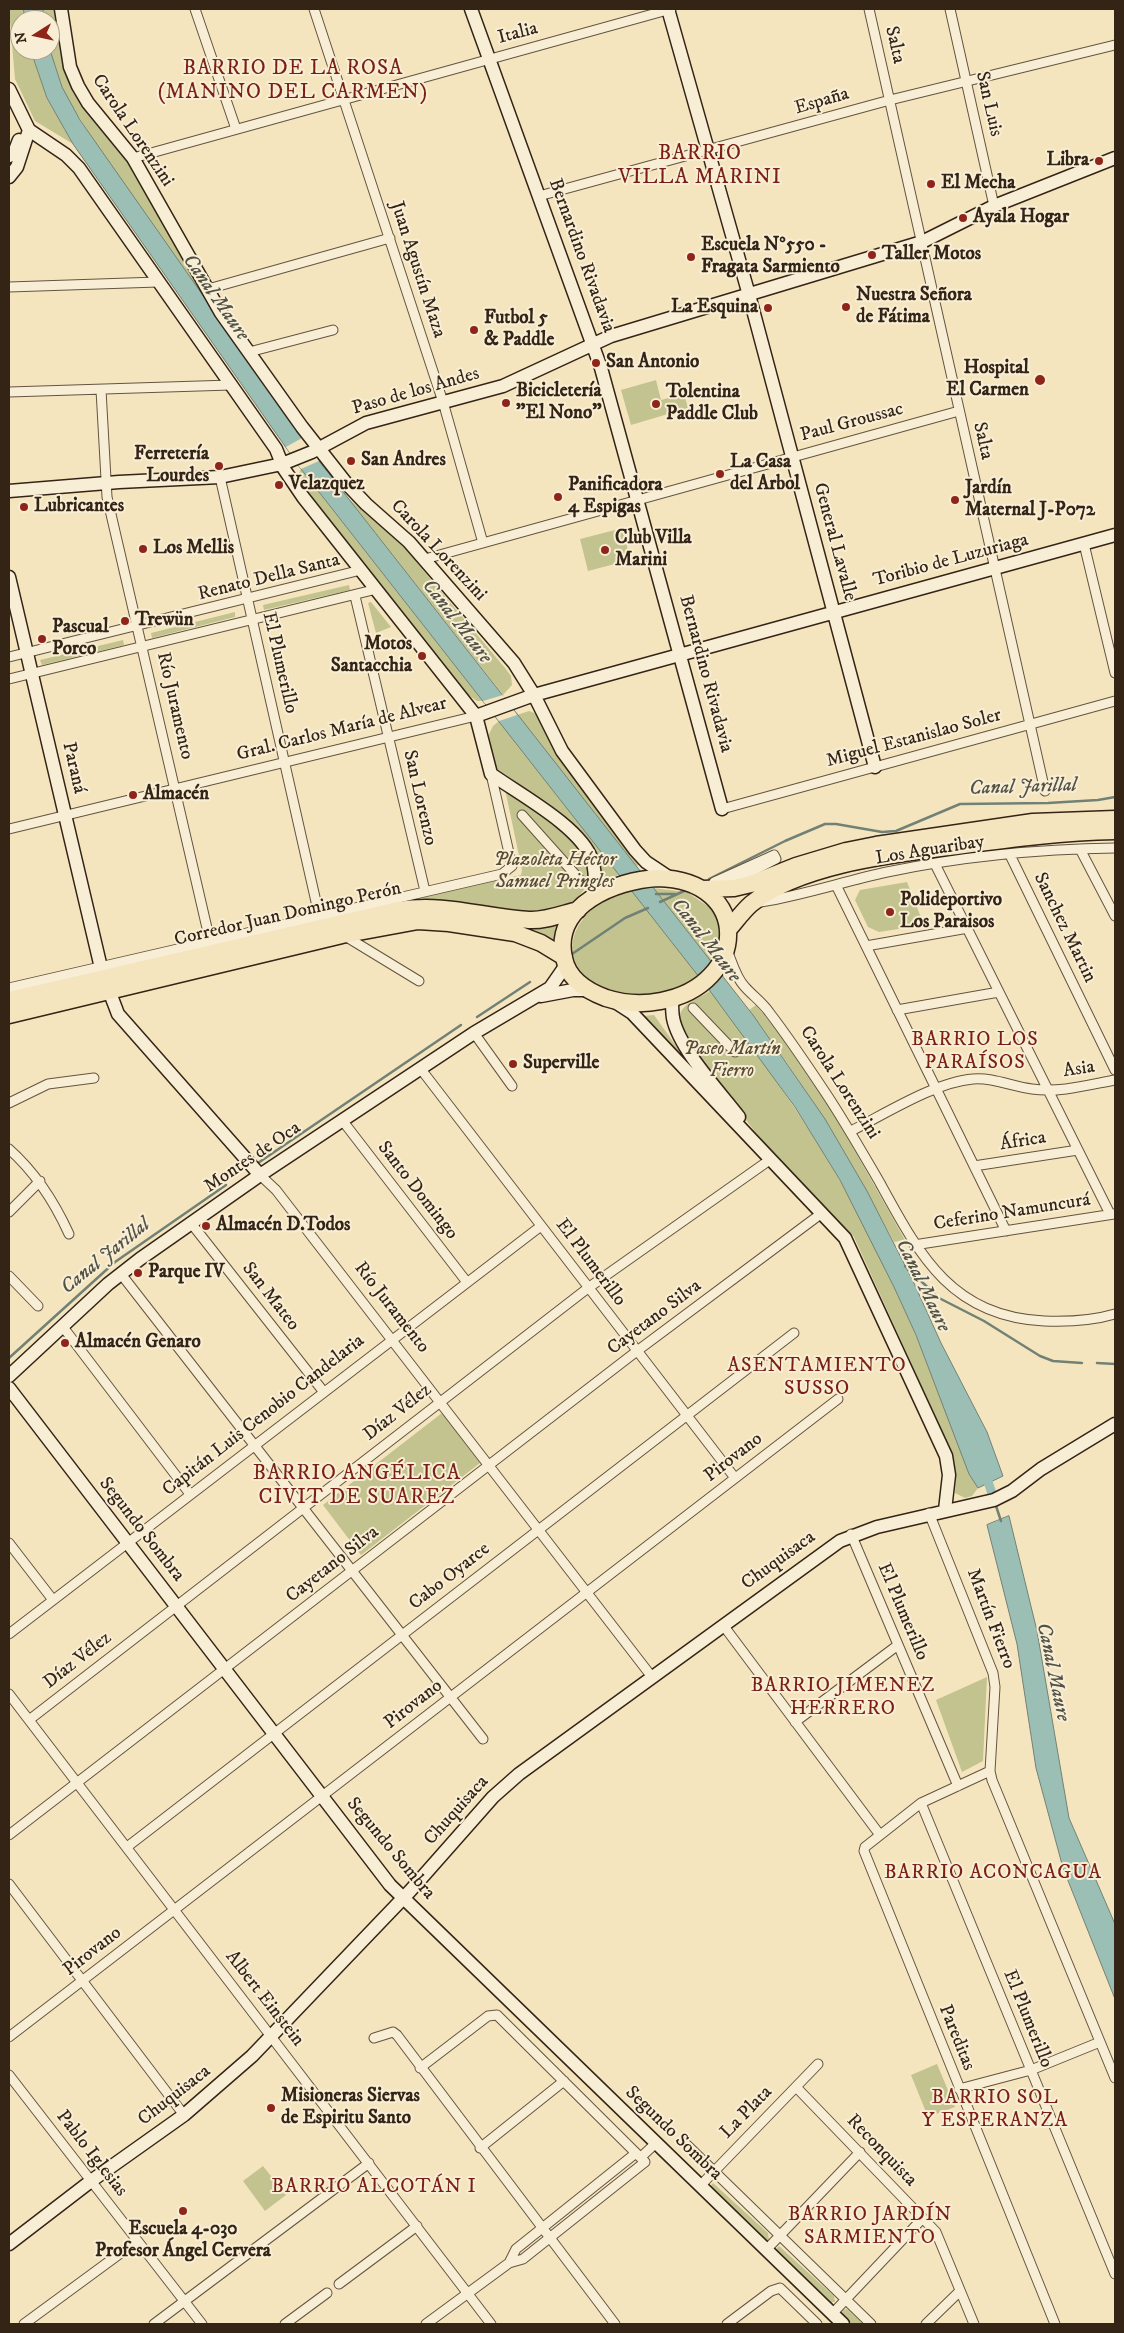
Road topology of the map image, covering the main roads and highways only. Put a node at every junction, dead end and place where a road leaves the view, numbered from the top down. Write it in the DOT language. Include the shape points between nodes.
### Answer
graph roads {
  1 [pos="1115,818"];
  2 [pos="1115,831"];
  3 [pos="717,887"];
  4 [pos="578,910"];
  5 [pos="728,930"];
  6 [pos="565,961"];
  7 [pos="104,979"];
  8 [pos="9,1000"];
  9 [pos="9,1015"];
  1 -- 3 [label="highway" via="1032,822 876,845 796,866 751,884"];
  2 -- 5 [label="highway" via="1038,835 857,862 799,879 752,904"];
  3 -- 4 [label="highway" via="670,878 625,882 595,895"];
  3 -- 5 [label="highway" via="717,901"];
  4 -- 6 [label="highway" via="566,931"];
  4 -- 7 [label="highway, Corredor Juan Domingo Perón" via="530,920 425,906"];
  5 -- 6 [label="highway" via="726,947 717,969 704,984 672,999 638,1004 609,999 578,982"];
  6 -- 7 [label="highway, Corredor Juan Domingo Perón" via="528,936 439,922 406,923"];
  7 -- 8 [label="highway, Corredor Juan Domingo Perón"];
  7 -- 9 [label="highway, Corredor Juan Domingo Perón"];
}
